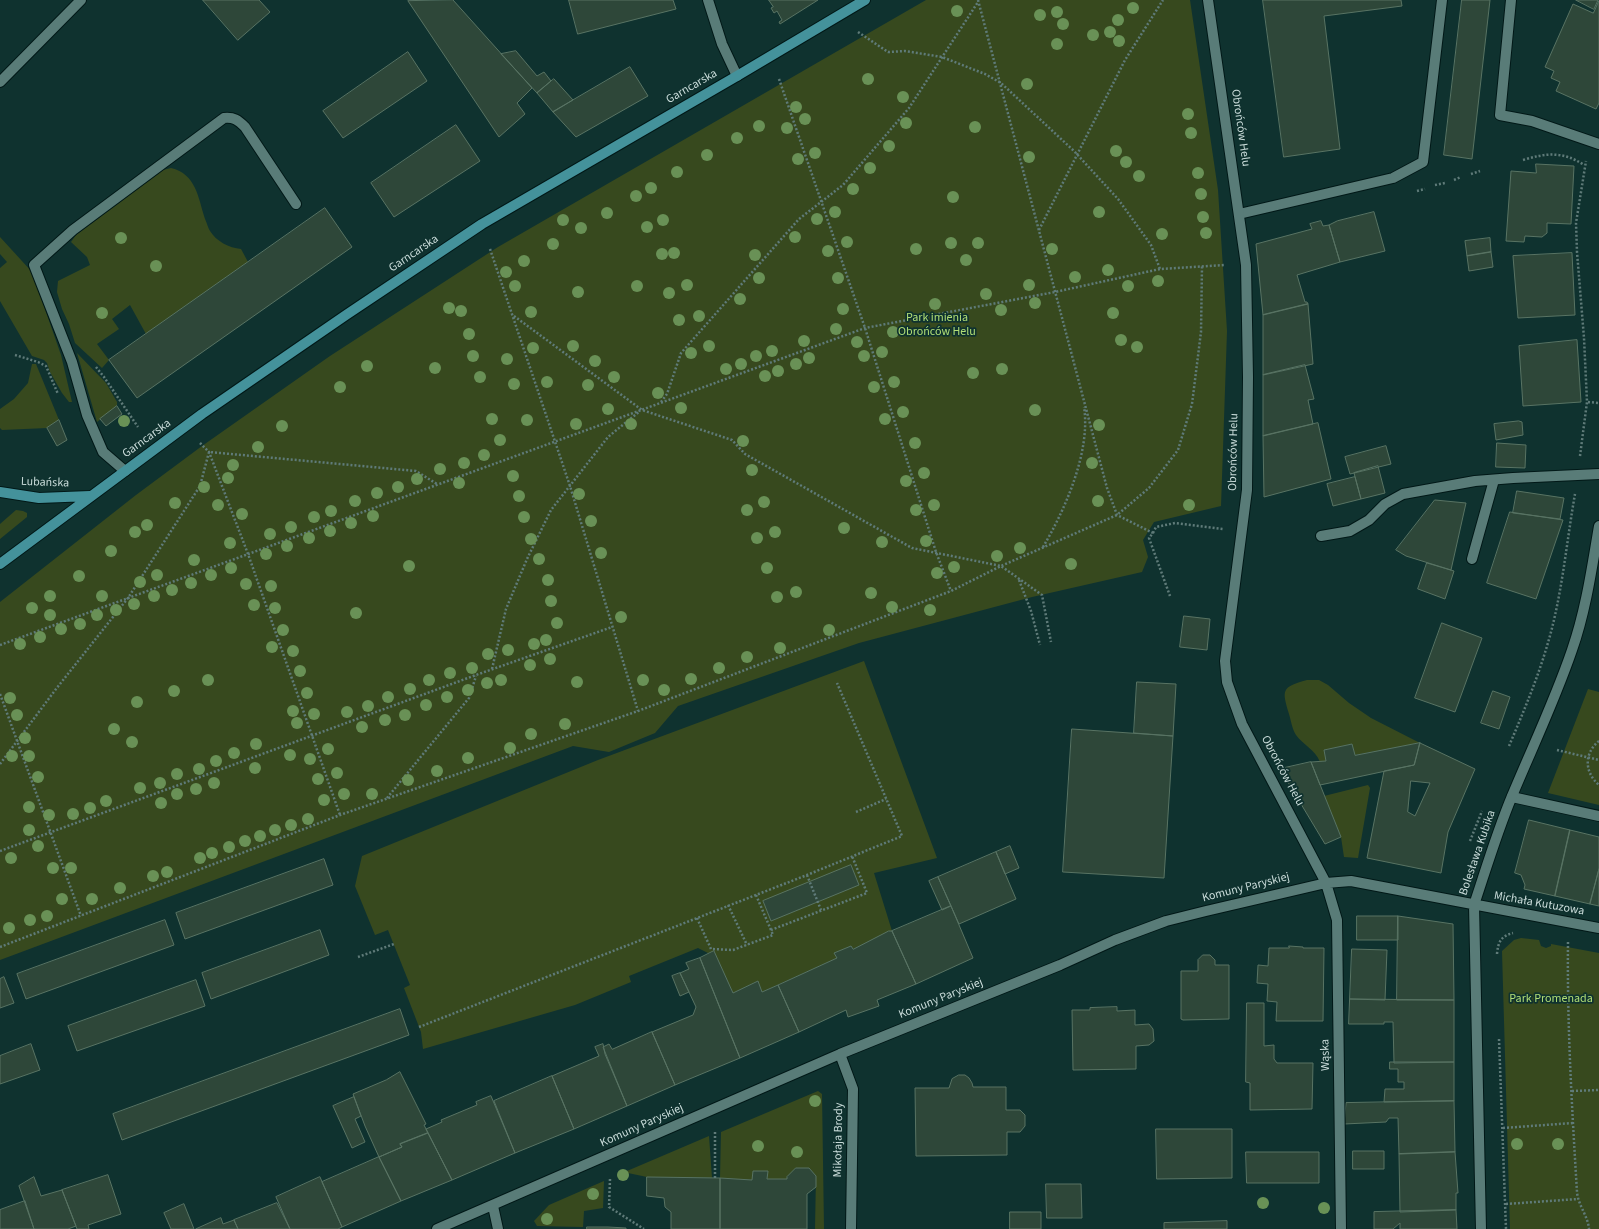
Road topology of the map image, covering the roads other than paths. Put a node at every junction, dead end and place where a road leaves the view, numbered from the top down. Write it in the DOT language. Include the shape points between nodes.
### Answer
graph roads {
  1 [pos="81,0"];
  2 [pos="708,0"];
  3 [pos="865,0"];
  4 [pos="1208,0"];
  5 [pos="1442,0"];
  6 [pos="1511,0"];
  7 [pos="738,76"];
  8 [pos="0,82"];
  9 [pos="1599,144"];
  10 [pos="296,204"];
  11 [pos="1239,214"];
  12 [pos="125,471"];
  13 [pos="1599,474"];
  14 [pos="1494,480"];
  15 [pos="0,492"];
  16 [pos="90,496"];
  17 [pos="1599,526"];
  18 [pos="1321,536"];
  19 [pos="1472,559"];
  20 [pos="0,564"];
  21 [pos="1512,796"];
  22 [pos="1599,816"];
  23 [pos="1326,883"];
  24 [pos="1474,905"];
  25 [pos="1599,928"];
  26 [pos="840,1054"];
  27 [pos="493,1206"];
  28 [pos="437,1229"];
  29 [pos="498,1229"];
  30 [pos="851,1229"];
  31 [pos="1341,1229"];
  32 [pos="1481,1229"];
  1 -- 8 [label="street"];
  2 -- 7 [label="street" via="722,44"];
  3 -- 7 [label="street, Garncarska"];
  4 -- 11 [label="street, Obrońców Helu"];
  5 -- 11 [label="street" via="1423,162 1393,178"];
  6 -- 9 [label="street" via="1500,115 1532,121"];
  7 -- 12 [label="street, Garncarska" via="477,228 202,414"];
  10 -- 12 [label="street" via="245,127 238,120 224,118 73,230 34,264 72,362 87,415 103,452"];
  11 -- 23 [label="street, Obrońców Helu" via="1246,265 1247,490 1225,661 1227,682 1242,724"];
  12 -- 16 [label="street, Garncarska"];
  13 -- 14 [label="street"];
  14 -- 18 [label="street" via="1403,494 1385,504 1368,520 1350,531"];
  14 -- 19 [label="street"];
  15 -- 16 [label="street, Lubańska" via="39,498"];
  16 -- 20 [label="street, Garncarska"];
  17 -- 21 [label="street, Bolesława Kubika" via="1583,610 1572,649"];
  21 -- 22 [label="street"];
  21 -- 24 [label="street, Bolesława Kubika"];
  23 -- 24 [label="street, Komuny Paryskiej" via="1351,881"];
  23 -- 26 [label="street, Komuny Paryskiej" via="1166,921"];
  23 -- 31 [label="street, Wąska" via="1337,920"];
  24 -- 25 [label="street, Michała Kutuzowa"];
  24 -- 32 [label="street, Bolesława Kubika"];
  26 -- 27 [label="street, Komuny Paryskiej"];
  26 -- 30 [label="street, Mikołaja Brody" via="852,1089"];
  27 -- 28 [label="street, Komuny Paryskiej"];
  27 -- 29 [label="street"];
}
